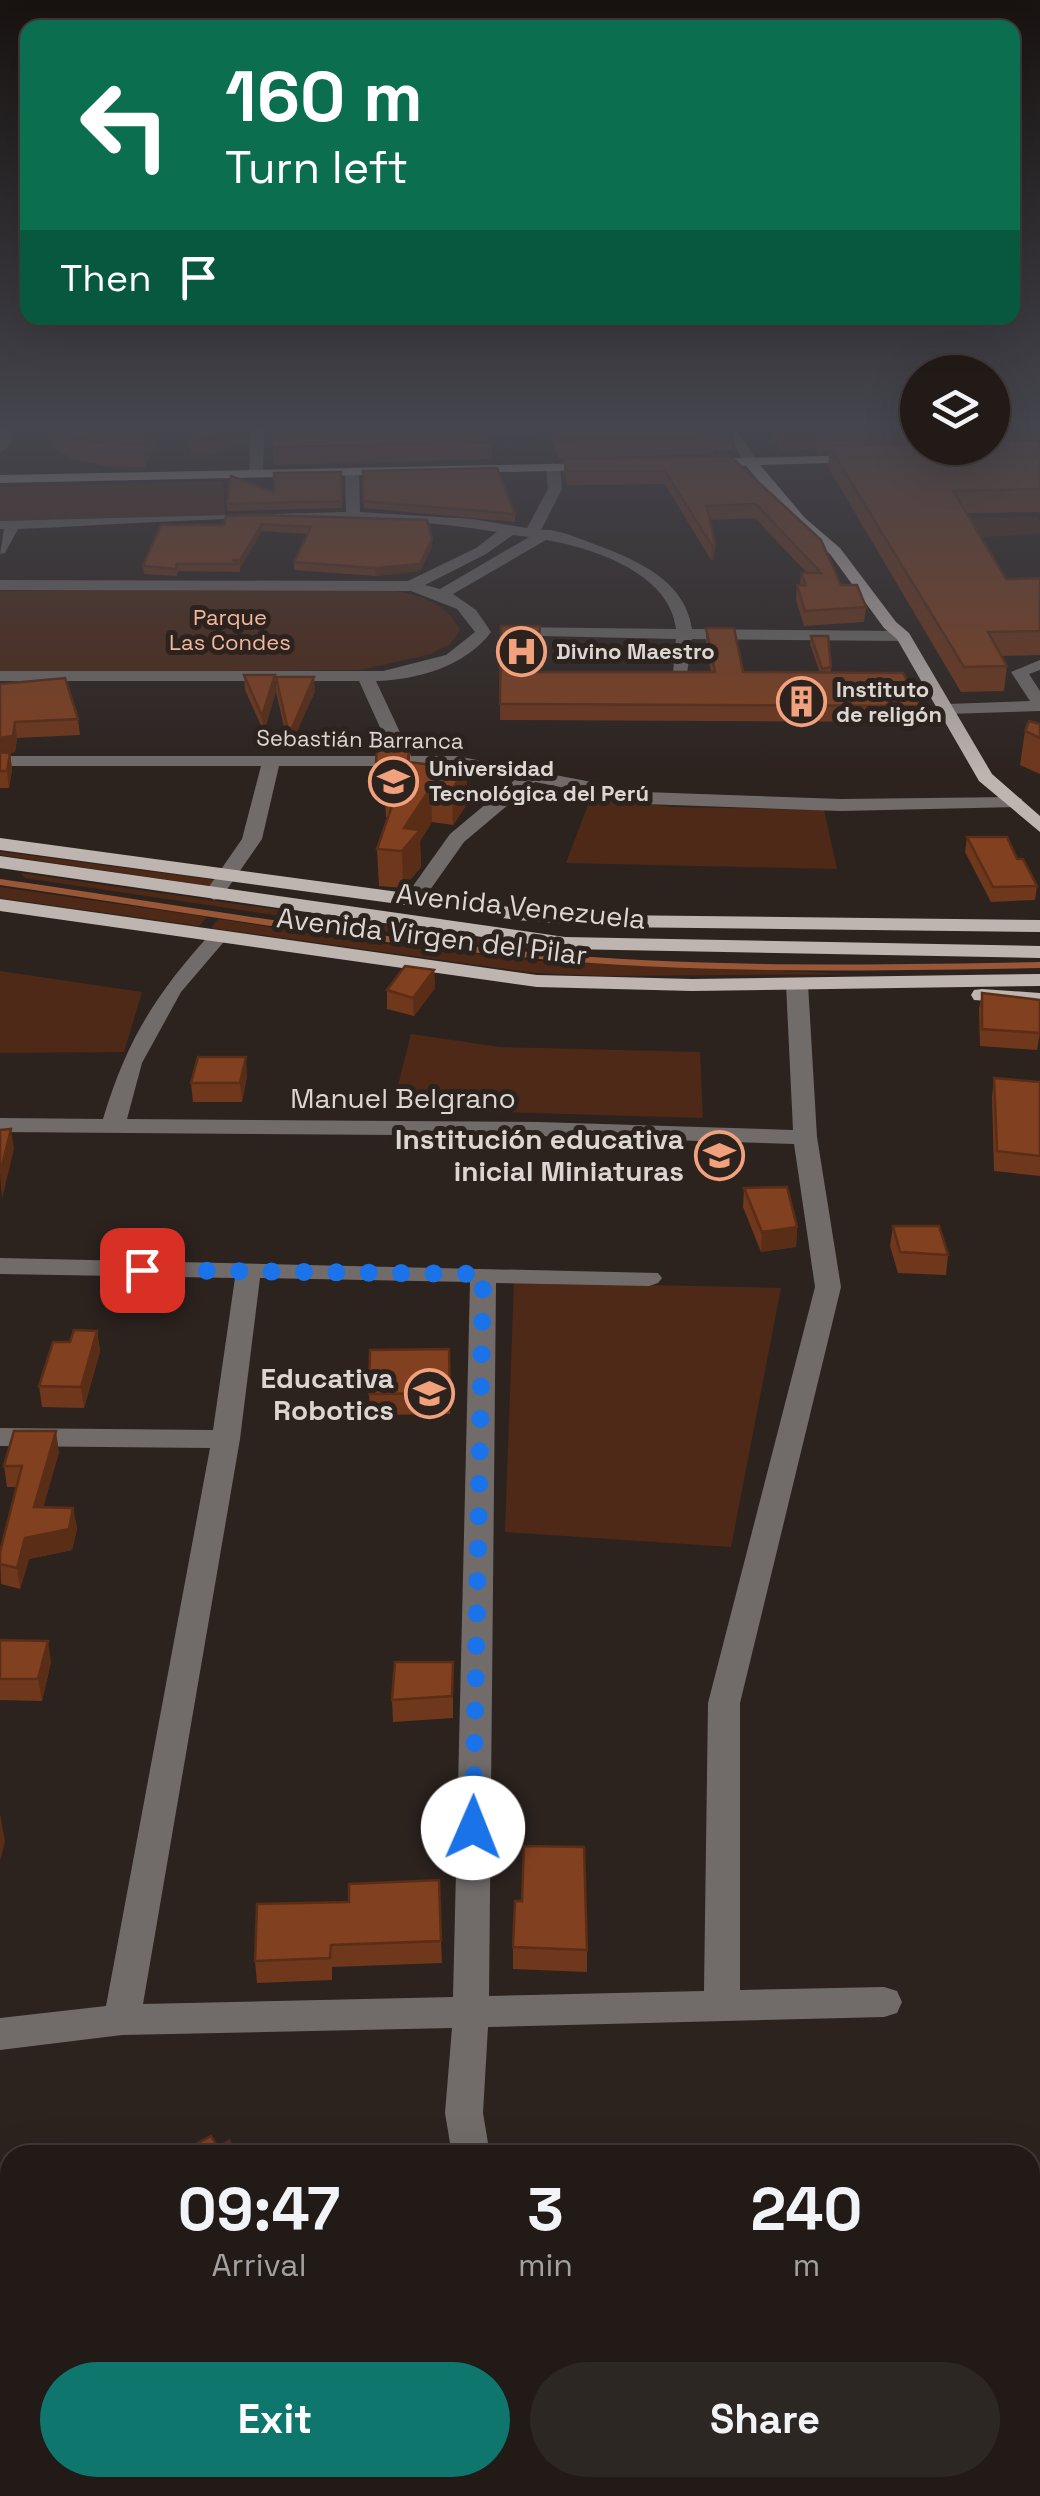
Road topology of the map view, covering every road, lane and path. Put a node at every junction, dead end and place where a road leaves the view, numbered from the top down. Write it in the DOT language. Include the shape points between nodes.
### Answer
graph roads {
  1 [pos="491,543"];
  2 [pos="522,543"];
  3 [pos="582,543"];
  4 [pos="826,543"];
  5 [pos="0,584"];
  6 [pos="411,586"];
  7 [pos="443,594"];
  8 [pos="484,632"];
  9 [pos="684,634"];
  10 [pos="903,636"];
  11 [pos="1040,666"];
  12 [pos="0,676"];
  13 [pos="366,678"];
  14 [pos="678,680"];
  15 [pos="1040,705"];
  16 [pos="947,709"];
  17 [pos="404,759"];
  18 [pos="272,760"];
  19 [pos="0,761"];
  20 [pos="532,775"];
  21 [pos="1015,803"];
  22 [pos="1040,826"];
  23 [pos="0,844"];
  24 [pos="3,863"];
  25 [pos="229,874"];
  26 [pos="328,891"];
  27 [pos="214,894"];
  28 [pos="412,900"];
  29 [pos="0,905"];
  30 [pos="1040,926"];
  31 [pos="218,937"];
  32 [pos="1040,939"];
  33 [pos="1040,952"];
  34 [pos="1040,980"];
  35 [pos="838,982"];
  36 [pos="797,984"];
  37 [pos="1040,999"];
  38 [pos="0,1125"];
  39 [pos="113,1126"];
  40 [pos="804,1137"];
  41 [pos="0,1266"];
  42 [pos="248,1272"];
  43 [pos="483,1274"];
  44 [pos="649,1278"];
  45 [pos="0,1438"];
  46 [pos="226,1439"];
  47 [pos="884,2002"];
  48 [pos="722,2004"];
  49 [pos="471,2013"];
  50 [pos="122,2020"];
  51 [pos="0,2034"];
  52 [pos="469,2145"];
  1 -- 6 [label="street"];
  2 -- 7 [label="street"];
  3 -- 9 [label="street" via="655,576 678,604"];
  4 -- 10 [label="main road"];
  5 -- 6 [label="street"];
  6 -- 7 [label="street"];
  7 -- 8 [label="street"];
  8 -- 9 [label="street"];
  8 -- 13 [label="street" via="444,661"];
  9 -- 10 [label="street"];
  9 -- 14 [label="street"];
  10 -- 16 [label="main road"];
  11 -- 15 [label="street" via="1019,672"];
  12 -- 13 [label="street"];
  13 -- 17 [label="street"];
  15 -- 16 [label="street"];
  16 -- 21 [label="main road" via="985,777"];
  17 -- 18 [label="street, Sebastián Barranca"];
  17 -- 20 [label="street, Sebastián Barranca"];
  18 -- 19 [label="street, Sebastián Barranca"];
  18 -- 25 [label="street" via="252,838"];
  20 -- 21 [label="street, Sebastián Barranca" via="684,801"];
  20 -- 28 [label="street" via="458,838"];
  21 -- 22 [label="main road"];
  23 -- 25 [label="main road, Avenida Venezuela"];
  24 -- 27 [label="main road, Avenida Venezuela"];
  25 -- 26 [label="main road, Avenida Venezuela"];
  25 -- 27 [label="street"];
  26 -- 28 [label="main road, Avenida Venezuela"];
  26 -- 32 [label="main road, Avenida Venezuela" via="462,919 570,930"];
  27 -- 33 [label="main road, Avenida Venezuela" via="565,944"];
  28 -- 30 [label="main road, Avenida Venezuela" via="608,921"];
  29 -- 31 [label="main road, Avenida Virgen del Pilar"];
  31 -- 36 [label="main road, Avenida Virgen del Pilar" via="538,981"];
  31 -- 39 [label="street" via="164,1004 131,1063"];
  34 -- 35 [label="main road, Avenida Virgen del Pilar"];
  35 -- 36 [label="main road, Avenida Virgen del Pilar"];
  35 -- 37 [label="main road"];
  36 -- 40 [label="street"];
  38 -- 39 [label="street, Manuel Belgrano"];
  39 -- 40 [label="street, Manuel Belgrano"];
  40 -- 48 [label="street" via="828,1288 724,1703"];
  41 -- 42 [label="street"];
  42 -- 43 [label="street"];
  42 -- 46 [label="street"];
  43 -- 44 [label="street"];
  43 -- 49 [label="street"];
  45 -- 46 [label="street"];
  46 -- 50 [label="street"];
  47 -- 48 [label="street"];
  48 -- 49 [label="street"];
  49 -- 50 [label="street"];
  49 -- 52 [label="street" via="464,2113"];
  50 -- 51 [label="street"];
}
